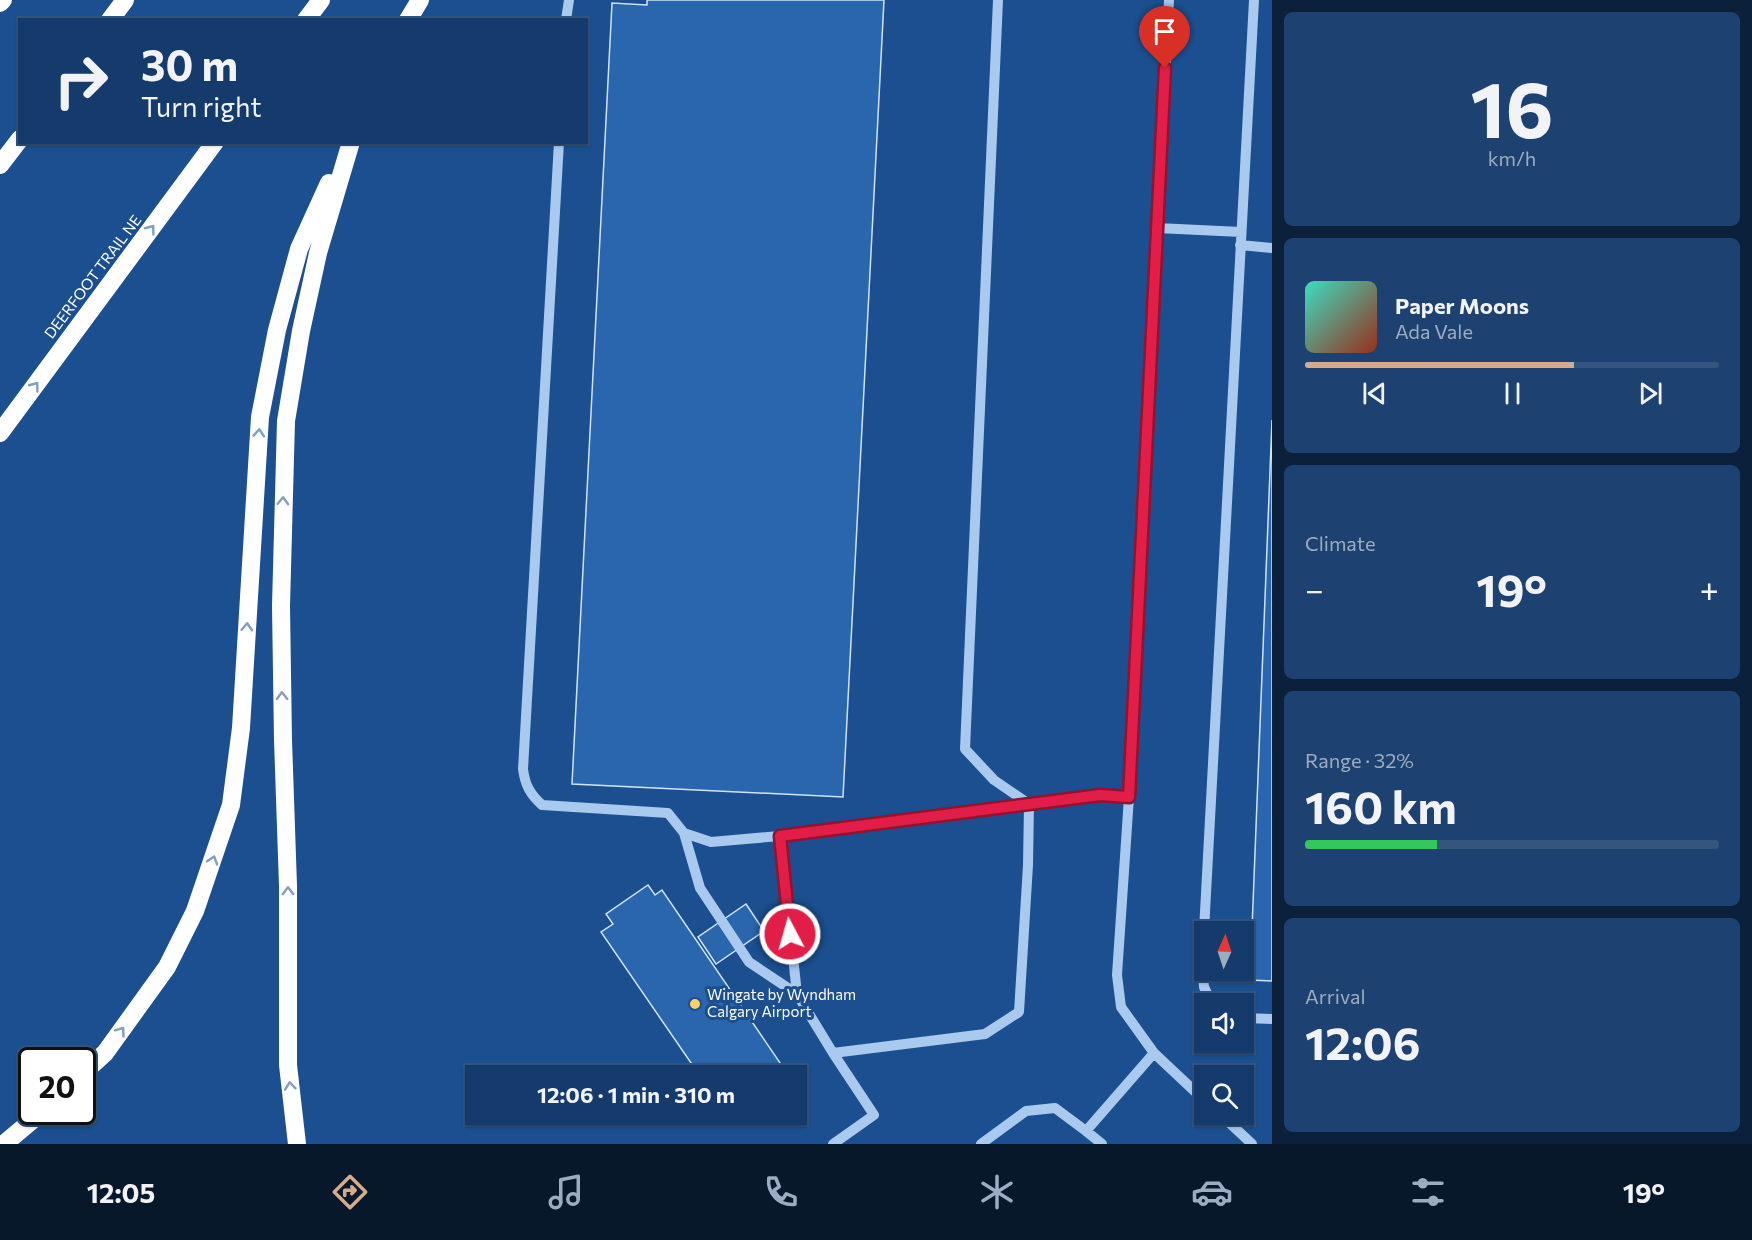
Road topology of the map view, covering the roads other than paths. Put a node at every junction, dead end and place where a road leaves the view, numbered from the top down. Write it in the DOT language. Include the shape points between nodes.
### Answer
graph roads {
  1 [pos="125,0"];
  2 [pos="321,0"];
  3 [pos="420,0"];
  4 [pos="569,0"];
  5 [pos="998,0"];
  6 [pos="1169,0"];
  7 [pos="1254,0"];
  8 [pos="112,18"];
  9 [pos="308,18"];
  10 [pos="409,18"];
  11 [pos="566,18"];
  12 [pos="18,142"];
  13 [pos="214,144"];
  14 [pos="348,144"];
  15 [pos="348,144"];
  16 [pos="559,144"];
  17 [pos="0,165"];
  18 [pos="1157,228"];
  19 [pos="1240,232"];
  20 [pos="1240,245"];
  21 [pos="1272,248"];
  22 [pos="0,433"];
  23 [pos="1129,797"];
  24 [pos="1029,804"];
  25 [pos="684,833"];
  26 [pos="780,836"];
  27 [pos="1207,993"];
  28 [pos="797,994"];
  29 [pos="1254,1018"];
  30 [pos="1272,1019"];
  31 [pos="833,1053"];
  32 [pos="1154,1053"];
  33 [pos="96,1061"];
  34 [pos="1194,1091"];
  35 [pos="27,1125"];
  36 [pos="1232,1125"];
  37 [pos="1086,1131"];
  38 [pos="4,1144"];
  39 [pos="297,1144"];
  40 [pos="833,1144"];
  41 [pos="981,1144"];
  42 [pos="1102,1144"];
  43 [pos="1252,1144"];
  1 -- 8 [label="highway"];
  2 -- 9 [label="highway"];
  3 -- 10 [label="highway"];
  4 -- 11 [label="street"];
  5 -- 24 [label="street" via="965,749 994,780"];
  6 -- 18 [label="street"];
  7 -- 19 [label="street"];
  12 -- 17 [label="highway"];
  22 -- 13 [label="highway, DEERFOOT TRAIL NE, one-way"];
  33 -- 14 [label="highway, one-way" via="167,967 195,911 231,805 241,728 261,417 277,330 299,249"];
  39 -- 15 [label="highway, one-way" via="288,1065 283,740 281,606 286,421 318,253"];
  16 -- 25 [label="street" via="524,779 542,805 668,813"];
  18 -- 19 [label="street"];
  18 -- 23 [label="street"];
  19 -- 20 [label="street"];
  20 -- 21 [label="street"];
  20 -- 27 [label="street" via="1202,968"];
  23 -- 24 [label="street" via="1100,795"];
  23 -- 32 [label="street" via="1118,975 1121,1007"];
  24 -- 26 [label="street"];
  24 -- 31 [label="street" via="1019,1012 985,1034"];
  25 -- 26 [label="street" via="711,842"];
  25 -- 28 [label="street" via="700,888 749,962"];
  26 -- 28 [label="street"];
  28 -- 31 [label="street"];
  29 -- 30 [label="street"];
  31 -- 40 [label="street" via="874,1114"];
  32 -- 34 [label="street"];
  32 -- 37 [label="street"];
  35 -- 38 [label="highway"];
  36 -- 43 [label="street"];
  37 -- 41 [label="street" via="1055,1108 1026,1111"];
  37 -- 42 [label="street"];
}
